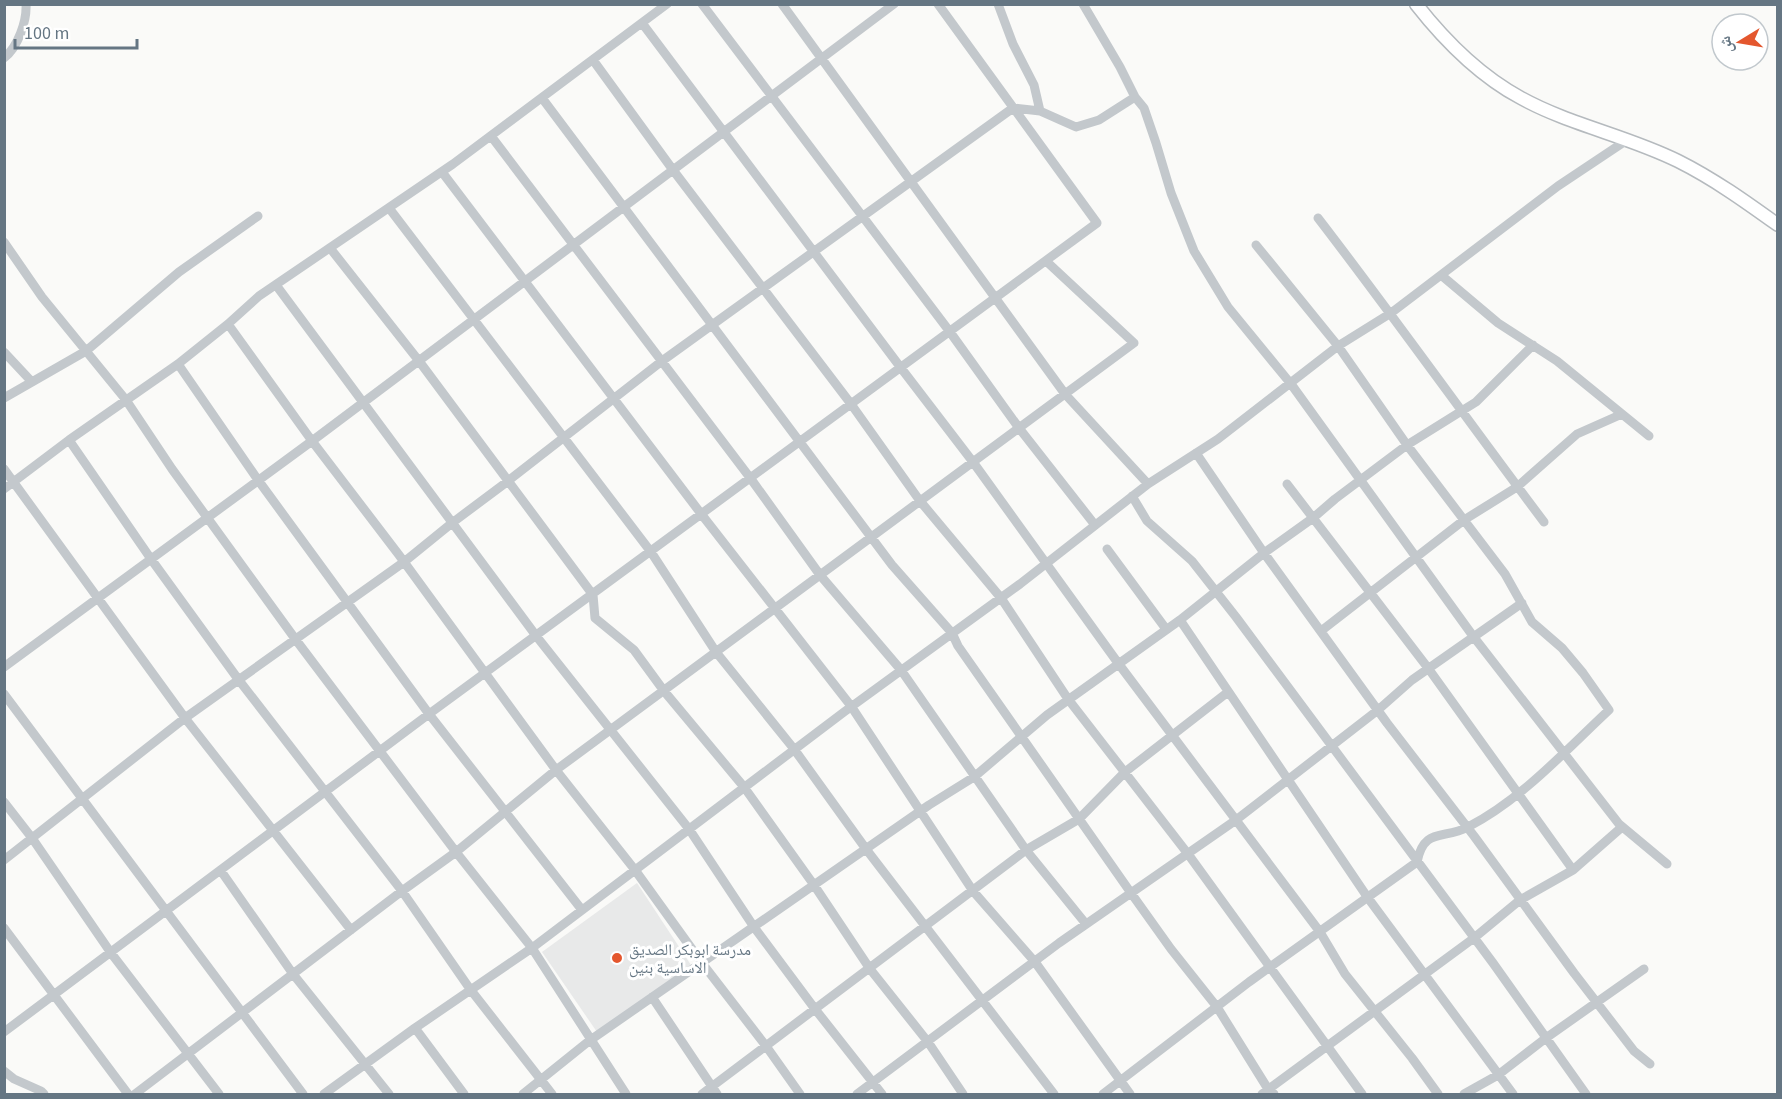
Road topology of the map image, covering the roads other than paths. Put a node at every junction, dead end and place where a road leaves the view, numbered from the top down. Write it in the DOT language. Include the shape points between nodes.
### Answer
graph roads {
  1 [pos="26,4"];
  2 [pos="667,4"];
  3 [pos="702,4"];
  4 [pos="782,4"];
  5 [pos="894,4"];
  6 [pos="938,4"];
  7 [pos="998,4"];
  8 [pos="1083,4"];
  9 [pos="1416,4"];
  10 [pos="642,23"];
  11 [pos="4,58"];
  12 [pos="823,58"];
  13 [pos="593,60"];
  14 [pos="771,97"];
  15 [pos="1135,97"];
  16 [pos="542,98"];
  17 [pos="1013,108"];
  18 [pos="1040,111"];
  19 [pos="724,132"];
  20 [pos="491,136"];
  21 [pos="1627,140"];
  22 [pos="673,170"];
  23 [pos="442,172"];
  24 [pos="912,182"];
  25 [pos="625,207"];
  26 [pos="389,208"];
  27 [pos="258,216"];
  28 [pos="863,217"];
  29 [pos="1318,218"];
  30 [pos="1778,225"];
  31 [pos="4,242"];
  32 [pos="575,244"];
  33 [pos="1256,245"];
  34 [pos="330,248"];
  35 [pos="814,252"];
  36 [pos="1046,261"];
  37 [pos="1441,275"];
  38 [pos="525,281"];
  39 [pos="276,285"];
  40 [pos="763,289"];
  41 [pos="997,297"];
  42 [pos="1391,313"];
  43 [pos="474,320"];
  44 [pos="228,324"];
  45 [pos="712,324"];
  46 [pos="950,332"];
  47 [pos="1533,345"];
  48 [pos="1338,346"];
  49 [pos="4,351"];
  50 [pos="86,351"];
  51 [pos="419,361"];
  52 [pos="662,361"];
  53 [pos="178,364"];
  54 [pos="901,368"];
  55 [pos="32,382"];
  56 [pos="1291,384"];
  57 [pos="1065,394"];
  58 [pos="613,397"];
  59 [pos="4,398"];
  60 [pos="126,400"];
  61 [pos="363,403"];
  62 [pos="851,404"];
  63 [pos="1461,412"];
  64 [pos="1622,414"];
  65 [pos="1019,428"];
  66 [pos="1649,436"];
  67 [pos="563,437"];
  68 [pos="69,440"];
  69 [pos="312,441"];
  70 [pos="800,442"];
  71 [pos="1407,445"];
  72 [pos="1196,453"];
  73 [pos="973,462"];
  74 [pos="4,469"];
  75 [pos="751,479"];
  76 [pos="258,480"];
  77 [pos="1361,480"];
  78 [pos="508,481"];
  79 [pos="14,482"];
  80 [pos="1148,484"];
  81 [pos="1287,484"];
  82 [pos="1517,487"];
  83 [pos="4,489"];
  84 [pos="1132,496"];
  85 [pos="920,501"];
  86 [pos="702,515"];
  87 [pos="1313,518"];
  88 [pos="207,519"];
  89 [pos="1464,520"];
  90 [pos="1544,522"];
  91 [pos="452,523"];
  92 [pos="1095,525"];
  93 [pos="871,537"];
  94 [pos="1107,549"];
  95 [pos="651,552"];
  96 [pos="1264,553"];
  97 [pos="1417,558"];
  98 [pos="151,559"];
  99 [pos="404,562"];
  100 [pos="1047,563"];
  101 [pos="820,575"];
  102 [pos="1216,592"];
  103 [pos="1371,594"];
  104 [pos="593,595"];
  105 [pos="1001,598"];
  106 [pos="97,599"];
  107 [pos="346,602"];
  108 [pos="1522,603"];
  109 [pos="774,609"];
  110 [pos="1180,620"];
  111 [pos="1166,629"];
  112 [pos="1321,632"];
  113 [pos="952,633"];
  114 [pos="1473,636"];
  115 [pos="537,637"];
  116 [pos="296,640"];
  117 [pos="716,652"];
  118 [pos="1118,663"];
  119 [pos="4,668"];
  120 [pos="1428,668"];
  121 [pos="901,670"];
  122 [pos="486,674"];
  123 [pos="238,680"];
  124 [pos="664,691"];
  125 [pos="1228,692"];
  126 [pos="4,694"];
  127 [pos="1068,699"];
  128 [pos="851,706"];
  129 [pos="1378,710"];
  130 [pos="429,714"];
  131 [pos="184,718"];
  132 [pos="611,730"];
  133 [pos="1172,735"];
  134 [pos="1021,737"];
  135 [pos="1331,746"];
  136 [pos="794,749"];
  137 [pos="380,751"];
  138 [pos="1563,753"];
  139 [pos="556,770"];
  140 [pos="1125,772"];
  141 [pos="974,777"];
  142 [pos="1287,779"];
  143 [pos="744,787"];
  144 [pos="326,791"];
  145 [pos="1518,794"];
  146 [pos="84,799"];
  147 [pos="4,802"];
  148 [pos="505,811"];
  149 [pos="920,812"];
  150 [pos="1079,819"];
  151 [pos="1236,820"];
  152 [pos="1623,827"];
  153 [pos="1467,828"];
  154 [pos="689,829"];
  155 [pos="274,831"];
  156 [pos="32,838"];
  157 [pos="866,849"];
  158 [pos="1026,850"];
  159 [pos="456,852"];
  160 [pos="1188,854"];
  161 [pos="4,860"];
  162 [pos="1417,862"];
  163 [pos="1667,864"];
  164 [pos="635,870"];
  165 [pos="1573,870"];
  166 [pos="221,871"];
  167 [pos="814,885"];
  168 [pos="402,891"];
  169 [pos="973,891"];
  170 [pos="1131,893"];
  171 [pos="1368,898"];
  172 [pos="1520,900"];
  173 [pos="582,910"];
  174 [pos="166,911"];
  175 [pos="1086,924"];
  176 [pos="927,926"];
  177 [pos="754,927"];
  178 [pos="4,928"];
  179 [pos="351,930"];
  180 [pos="1320,932"];
  181 [pos="1474,938"];
  182 [pos="532,948"];
  183 [pos="111,953"];
  184 [pos="1035,962"];
  185 [pos="702,963"];
  186 [pos="1270,968"];
  187 [pos="870,969"];
  188 [pos="1644,969"];
  189 [pos="293,974"];
  190 [pos="1424,974"];
  191 [pos="470,989"];
  192 [pos="55,995"];
  193 [pos="652,998"];
  194 [pos="981,1002"];
  195 [pos="1597,1003"];
  196 [pos="1217,1007"];
  197 [pos="815,1010"];
  198 [pos="1375,1012"];
  199 [pos="242,1013"];
  200 [pos="415,1028"];
  201 [pos="4,1032"];
  202 [pos="1546,1038"];
  203 [pos="589,1041"];
  204 [pos="928,1042"];
  205 [pos="766,1046"];
  206 [pos="1327,1046"];
  207 [pos="188,1053"];
  208 [pos="366,1064"];
  209 [pos="1650,1064"];
  210 [pos="4,1071"];
  211 [pos="1498,1075"];
  212 [pos="541,1080"];
  213 [pos="1120,1081"];
  214 [pos="874,1082"];
  215 [pos="714,1091"];
  216 [pos="1268,1093"];
  217 [pos="44,1095"];
  218 [pos="128,1095"];
  219 [pos="135,1095"];
  220 [pos="219,1095"];
  221 [pos="303,1095"];
  222 [pos="324,1095"];
  223 [pos="389,1095"];
  224 [pos="464,1095"];
  225 [pos="523,1095"];
  226 [pos="552,1095"];
  227 [pos="626,1095"];
  228 [pos="702,1095"];
  229 [pos="800,1095"];
  230 [pos="857,1095"];
  231 [pos="882,1095"];
  232 [pos="963,1095"];
  233 [pos="1054,1095"];
  234 [pos="1103,1095"];
  235 [pos="1130,1095"];
  236 [pos="1362,1095"];
  237 [pos="1438,1095"];
  238 [pos="1464,1095"];
  239 [pos="1513,1095"];
  240 [pos="1586,1095"];
  1 -- 11 [label="street" via="27,16 11,53"];
  2 -- 10 [label="street"];
  3 -- 14 [label="street"];
  4 -- 12 [label="street"];
  5 -- 12 [label="street"];
  6 -- 17 [label="street"];
  7 -- 18 [label="street" via="1034,85"];
  8 -- 15 [label="street"];
  9 -- 21 [label="main road" via="1452,45 1521,98"];
  10 -- 13 [label="street"];
  10 -- 19 [label="street"];
  12 -- 14 [label="street"];
  12 -- 24 [label="street"];
  13 -- 16 [label="street"];
  13 -- 22 [label="street"];
  14 -- 19 [label="street"];
  14 -- 28 [label="street"];
  15 -- 18 [label="street" via="1099,120 1076,127"];
  15 -- 56 [label="street" via="1144,108 1194,250 1228,307"];
  16 -- 20 [label="street"];
  16 -- 25 [label="street"];
  17 -- 18 [label="street"];
  17 -- 24 [label="street"];
  17 -- 36 [label="street" via="1096,224"];
  19 -- 22 [label="street"];
  19 -- 35 [label="street"];
  20 -- 23 [label="street"];
  20 -- 32 [label="street"];
  21 -- 30 [label="main road" via="1678,161 1736,194"];
  21 -- 37 [label="street" via="1558,186"];
  22 -- 25 [label="street"];
  22 -- 40 [label="street"];
  23 -- 26 [label="street"];
  23 -- 38 [label="street"];
  24 -- 28 [label="street"];
  24 -- 41 [label="street"];
  25 -- 32 [label="street"];
  25 -- 45 [label="street"];
  26 -- 34 [label="street"];
  26 -- 43 [label="street"];
  27 -- 50 [label="street" via="179,272"];
  28 -- 35 [label="street"];
  28 -- 46 [label="street"];
  29 -- 42 [label="street"];
  31 -- 50 [label="street"];
  32 -- 38 [label="street"];
  32 -- 52 [label="street"];
  33 -- 48 [label="street"];
  34 -- 39 [label="street"];
  34 -- 51 [label="street"];
  35 -- 40 [label="street"];
  35 -- 54 [label="street"];
  36 -- 41 [label="street"];
  36 -- 57 [label="street" via="1134,343"];
  37 -- 42 [label="street"];
  37 -- 47 [label="street" via="1498,323"];
  38 -- 43 [label="street"];
  38 -- 58 [label="street"];
  39 -- 44 [label="street"];
  39 -- 61 [label="street"];
  40 -- 45 [label="street"];
  40 -- 62 [label="street"];
  41 -- 46 [label="street"];
  41 -- 57 [label="street"];
  42 -- 48 [label="street"];
  42 -- 63 [label="street"];
  43 -- 51 [label="street"];
  43 -- 67 [label="street"];
  44 -- 53 [label="street"];
  44 -- 69 [label="street"];
  45 -- 52 [label="street"];
  45 -- 70 [label="street"];
  46 -- 54 [label="street"];
  46 -- 65 [label="street"];
  47 -- 63 [label="street"];
  47 -- 64 [label="street"];
  48 -- 56 [label="street"];
  48 -- 71 [label="street"];
  49 -- 55 [label="street"];
  50 -- 55 [label="street"];
  50 -- 60 [label="street"];
  51 -- 61 [label="street"];
  51 -- 78 [label="street"];
  52 -- 58 [label="street"];
  52 -- 75 [label="street"];
  53 -- 60 [label="street"];
  53 -- 76 [label="street"];
  54 -- 62 [label="street"];
  54 -- 73 [label="street"];
  55 -- 59 [label="street"];
  56 -- 72 [label="street"];
  56 -- 77 [label="street"];
  57 -- 65 [label="street"];
  57 -- 80 [label="street"];
  58 -- 67 [label="street"];
  58 -- 86 [label="street"];
  60 -- 68 [label="street"];
  60 -- 88 [label="street"];
  61 -- 69 [label="street"];
  61 -- 91 [label="street"];
  62 -- 70 [label="street"];
  62 -- 85 [label="street"];
  63 -- 71 [label="street"];
  63 -- 82 [label="street"];
  64 -- 66 [label="street"];
  64 -- 82 [label="street" via="1577,434"];
  65 -- 73 [label="street"];
  65 -- 92 [label="street"];
  67 -- 78 [label="street"];
  67 -- 95 [label="street"];
  68 -- 79 [label="street"];
  68 -- 98 [label="street"];
  69 -- 76 [label="street"];
  69 -- 99 [label="street"];
  70 -- 75 [label="street"];
  70 -- 93 [label="street"];
  71 -- 77 [label="street"];
  71 -- 89 [label="street"];
  72 -- 80 [label="street"];
  72 -- 96 [label="street"];
  73 -- 85 [label="street"];
  73 -- 100 [label="street"];
  74 -- 79 [label="street"];
  75 -- 86 [label="street"];
  75 -- 101 [label="street"];
  76 -- 88 [label="street"];
  76 -- 107 [label="street"];
  77 -- 87 [label="street"];
  77 -- 97 [label="street"];
  78 -- 91 [label="street"];
  78 -- 104 [label="street"];
  79 -- 83 [label="street"];
  79 -- 106 [label="street"];
  80 -- 84 [label="street"];
  81 -- 87 [label="street"];
  82 -- 89 [label="street"];
  82 -- 90 [label="street"];
  84 -- 92 [label="street"];
  84 -- 102 [label="street" via="1147,521 1192,561"];
  85 -- 93 [label="street"];
  85 -- 105 [label="street"];
  86 -- 95 [label="street"];
  86 -- 109 [label="street"];
  87 -- 96 [label="street"];
  87 -- 103 [label="street"];
  88 -- 98 [label="street"];
  88 -- 116 [label="street"];
  89 -- 97 [label="street"];
  89 -- 108 [label="street"];
  91 -- 99 [label="street"];
  91 -- 115 [label="street"];
  92 -- 100 [label="street"];
  93 -- 101 [label="street"];
  93 -- 113 [label="street"];
  94 -- 111 [label="street"];
  95 -- 104 [label="street"];
  95 -- 117 [label="street"];
  96 -- 102 [label="street"];
  96 -- 112 [label="street"];
  97 -- 103 [label="street"];
  97 -- 114 [label="street"];
  98 -- 106 [label="street"];
  98 -- 123 [label="street"];
  99 -- 107 [label="street"];
  99 -- 122 [label="street"];
  100 -- 105 [label="street"];
  100 -- 118 [label="street"];
  101 -- 109 [label="street"];
  101 -- 121 [label="street"];
  102 -- 110 [label="street"];
  102 -- 135 [label="street"];
  103 -- 112 [label="street"];
  103 -- 120 [label="street"];
  104 -- 115 [label="street"];
  104 -- 124 [label="street" via="595,618 634,651"];
  105 -- 113 [label="street"];
  105 -- 127 [label="street"];
  106 -- 119 [label="street"];
  106 -- 131 [label="street"];
  107 -- 116 [label="street"];
  107 -- 130 [label="street"];
  108 -- 114 [label="street"];
  108 -- 138 [label="street" via="1532,622 1562,648 1610,710"];
  109 -- 117 [label="street"];
  109 -- 128 [label="street"];
  110 -- 111 [label="street"];
  110 -- 125 [label="street"];
  111 -- 118 [label="street"];
  112 -- 129 [label="street"];
  113 -- 121 [label="street"];
  113 -- 134 [label="street"];
  114 -- 120 [label="street"];
  114 -- 138 [label="street"];
  115 -- 122 [label="street"];
  115 -- 132 [label="street"];
  116 -- 123 [label="street"];
  116 -- 137 [label="street"];
  117 -- 124 [label="street"];
  117 -- 136 [label="street"];
  118 -- 127 [label="street"];
  118 -- 133 [label="street"];
  120 -- 129 [label="street"];
  120 -- 145 [label="street"];
  121 -- 128 [label="street"];
  121 -- 141 [label="street"];
  122 -- 130 [label="street"];
  122 -- 139 [label="street"];
  123 -- 131 [label="street"];
  123 -- 144 [label="street"];
  124 -- 132 [label="street"];
  124 -- 143 [label="street"];
  125 -- 133 [label="street"];
  125 -- 142 [label="street"];
  126 -- 146 [label="street"];
  127 -- 134 [label="street"];
  127 -- 140 [label="street"];
  128 -- 136 [label="street"];
  128 -- 149 [label="street"];
  129 -- 135 [label="street"];
  129 -- 153 [label="street"];
  130 -- 137 [label="street"];
  130 -- 148 [label="street"];
  131 -- 146 [label="street"];
  131 -- 155 [label="street"];
  132 -- 139 [label="street"];
  132 -- 154 [label="street"];
  133 -- 140 [label="street"];
  133 -- 151 [label="street"];
  134 -- 141 [label="street"];
  134 -- 150 [label="street"];
  135 -- 142 [label="street"];
  135 -- 162 [label="street"];
  136 -- 143 [label="street"];
  136 -- 157 [label="street"];
  137 -- 144 [label="street"];
  137 -- 159 [label="street"];
  138 -- 145 [label="street"];
  138 -- 152 [label="street"];
  139 -- 148 [label="street"];
  139 -- 164 [label="street"];
  140 -- 150 [label="street"];
  140 -- 160 [label="street"];
  141 -- 149 [label="street"];
  141 -- 158 [label="street"];
  142 -- 151 [label="street"];
  142 -- 171 [label="street"];
  143 -- 154 [label="street"];
  143 -- 167 [label="street"];
  144 -- 155 [label="street"];
  144 -- 168 [label="street"];
  145 -- 153 [label="street"];
  145 -- 165 [label="street"];
  146 -- 156 [label="street"];
  146 -- 174 [label="street"];
  147 -- 156 [label="street"];
  148 -- 159 [label="street"];
  148 -- 173 [label="street"];
  149 -- 157 [label="street"];
  149 -- 169 [label="street"];
  150 -- 158 [label="street"];
  150 -- 170 [label="street"];
  151 -- 160 [label="street"];
  151 -- 180 [label="street"];
  152 -- 163 [label="street"];
  152 -- 165 [label="street"];
  153 -- 162 [label="street" via="1429,838 1420,848"];
  153 -- 172 [label="street"];
  154 -- 164 [label="street"];
  154 -- 177 [label="street"];
  155 -- 166 [label="street"];
  155 -- 179 [label="street"];
  156 -- 161 [label="street"];
  156 -- 183 [label="street"];
  157 -- 167 [label="street"];
  157 -- 176 [label="street"];
  158 -- 169 [label="street"];
  158 -- 175 [label="street"];
  159 -- 168 [label="street"];
  159 -- 182 [label="street"];
  160 -- 170 [label="street"];
  160 -- 186 [label="street"];
  162 -- 171 [label="street"];
  162 -- 181 [label="street"];
  164 -- 173 [label="street"];
  164 -- 185 [label="street"];
  165 -- 172 [label="street"];
  166 -- 174 [label="street"];
  166 -- 189 [label="street"];
  167 -- 177 [label="street"];
  167 -- 187 [label="street"];
  168 -- 179 [label="street"];
  168 -- 191 [label="street"];
  169 -- 176 [label="street"];
  169 -- 184 [label="street"];
  170 -- 175 [label="street"];
  170 -- 196 [label="street"];
  171 -- 180 [label="street"];
  171 -- 190 [label="street"];
  172 -- 181 [label="street"];
  172 -- 195 [label="street"];
  173 -- 182 [label="street"];
  174 -- 183 [label="street"];
  174 -- 199 [label="street"];
  175 -- 184 [label="street"];
  176 -- 187 [label="street"];
  176 -- 194 [label="street"];
  177 -- 185 [label="street"];
  177 -- 197 [label="street"];
  178 -- 192 [label="street"];
  179 -- 189 [label="street"];
  180 -- 186 [label="street"];
  180 -- 198 [label="street" via="1345,974"];
  181 -- 190 [label="street"];
  181 -- 202 [label="street"];
  182 -- 191 [label="street"];
  182 -- 203 [label="street"];
  183 -- 192 [label="street"];
  183 -- 207 [label="street"];
  184 -- 194 [label="street"];
  184 -- 213 [label="street"];
  185 -- 193 [label="street"];
  185 -- 205 [label="street"];
  186 -- 196 [label="street"];
  186 -- 206 [label="street"];
  187 -- 197 [label="street"];
  187 -- 204 [label="street"];
  188 -- 195 [label="street"];
  189 -- 199 [label="street"];
  189 -- 208 [label="street"];
  190 -- 198 [label="street"];
  190 -- 211 [label="street"];
  191 -- 200 [label="street"];
  191 -- 212 [label="street"];
  192 -- 201 [label="street"];
  192 -- 218 [label="street"];
  193 -- 203 [label="street"];
  193 -- 215 [label="street"];
  194 -- 204 [label="street"];
  194 -- 233 [label="street"];
  195 -- 202 [label="street"];
  195 -- 209 [label="street" via="1634,1051"];
  196 -- 213 [label="street"];
  196 -- 216 [label="street"];
  197 -- 205 [label="street"];
  197 -- 214 [label="street"];
  198 -- 206 [label="street"];
  198 -- 237 [label="street"];
  199 -- 207 [label="street"];
  199 -- 221 [label="street"];
  200 -- 208 [label="street"];
  200 -- 224 [label="street"];
  202 -- 211 [label="street"];
  202 -- 240 [label="street"];
  203 -- 212 [label="street"];
  203 -- 227 [label="street"];
  204 -- 214 [label="street"];
  204 -- 232 [label="street"];
  205 -- 215 [label="street"];
  205 -- 229 [label="street"];
  206 -- 216 [label="street"];
  206 -- 236 [label="street"];
  207 -- 219 [label="street"];
  207 -- 220 [label="street"];
  208 -- 222 [label="street"];
  208 -- 223 [label="street"];
  210 -- 217 [label="street"];
  211 -- 238 [label="street"];
  211 -- 239 [label="street"];
  212 -- 225 [label="street"];
  212 -- 226 [label="street"];
  213 -- 234 [label="street"];
  213 -- 235 [label="street"];
  214 -- 230 [label="street"];
  214 -- 231 [label="street"];
  215 -- 228 [label="street"];
}
